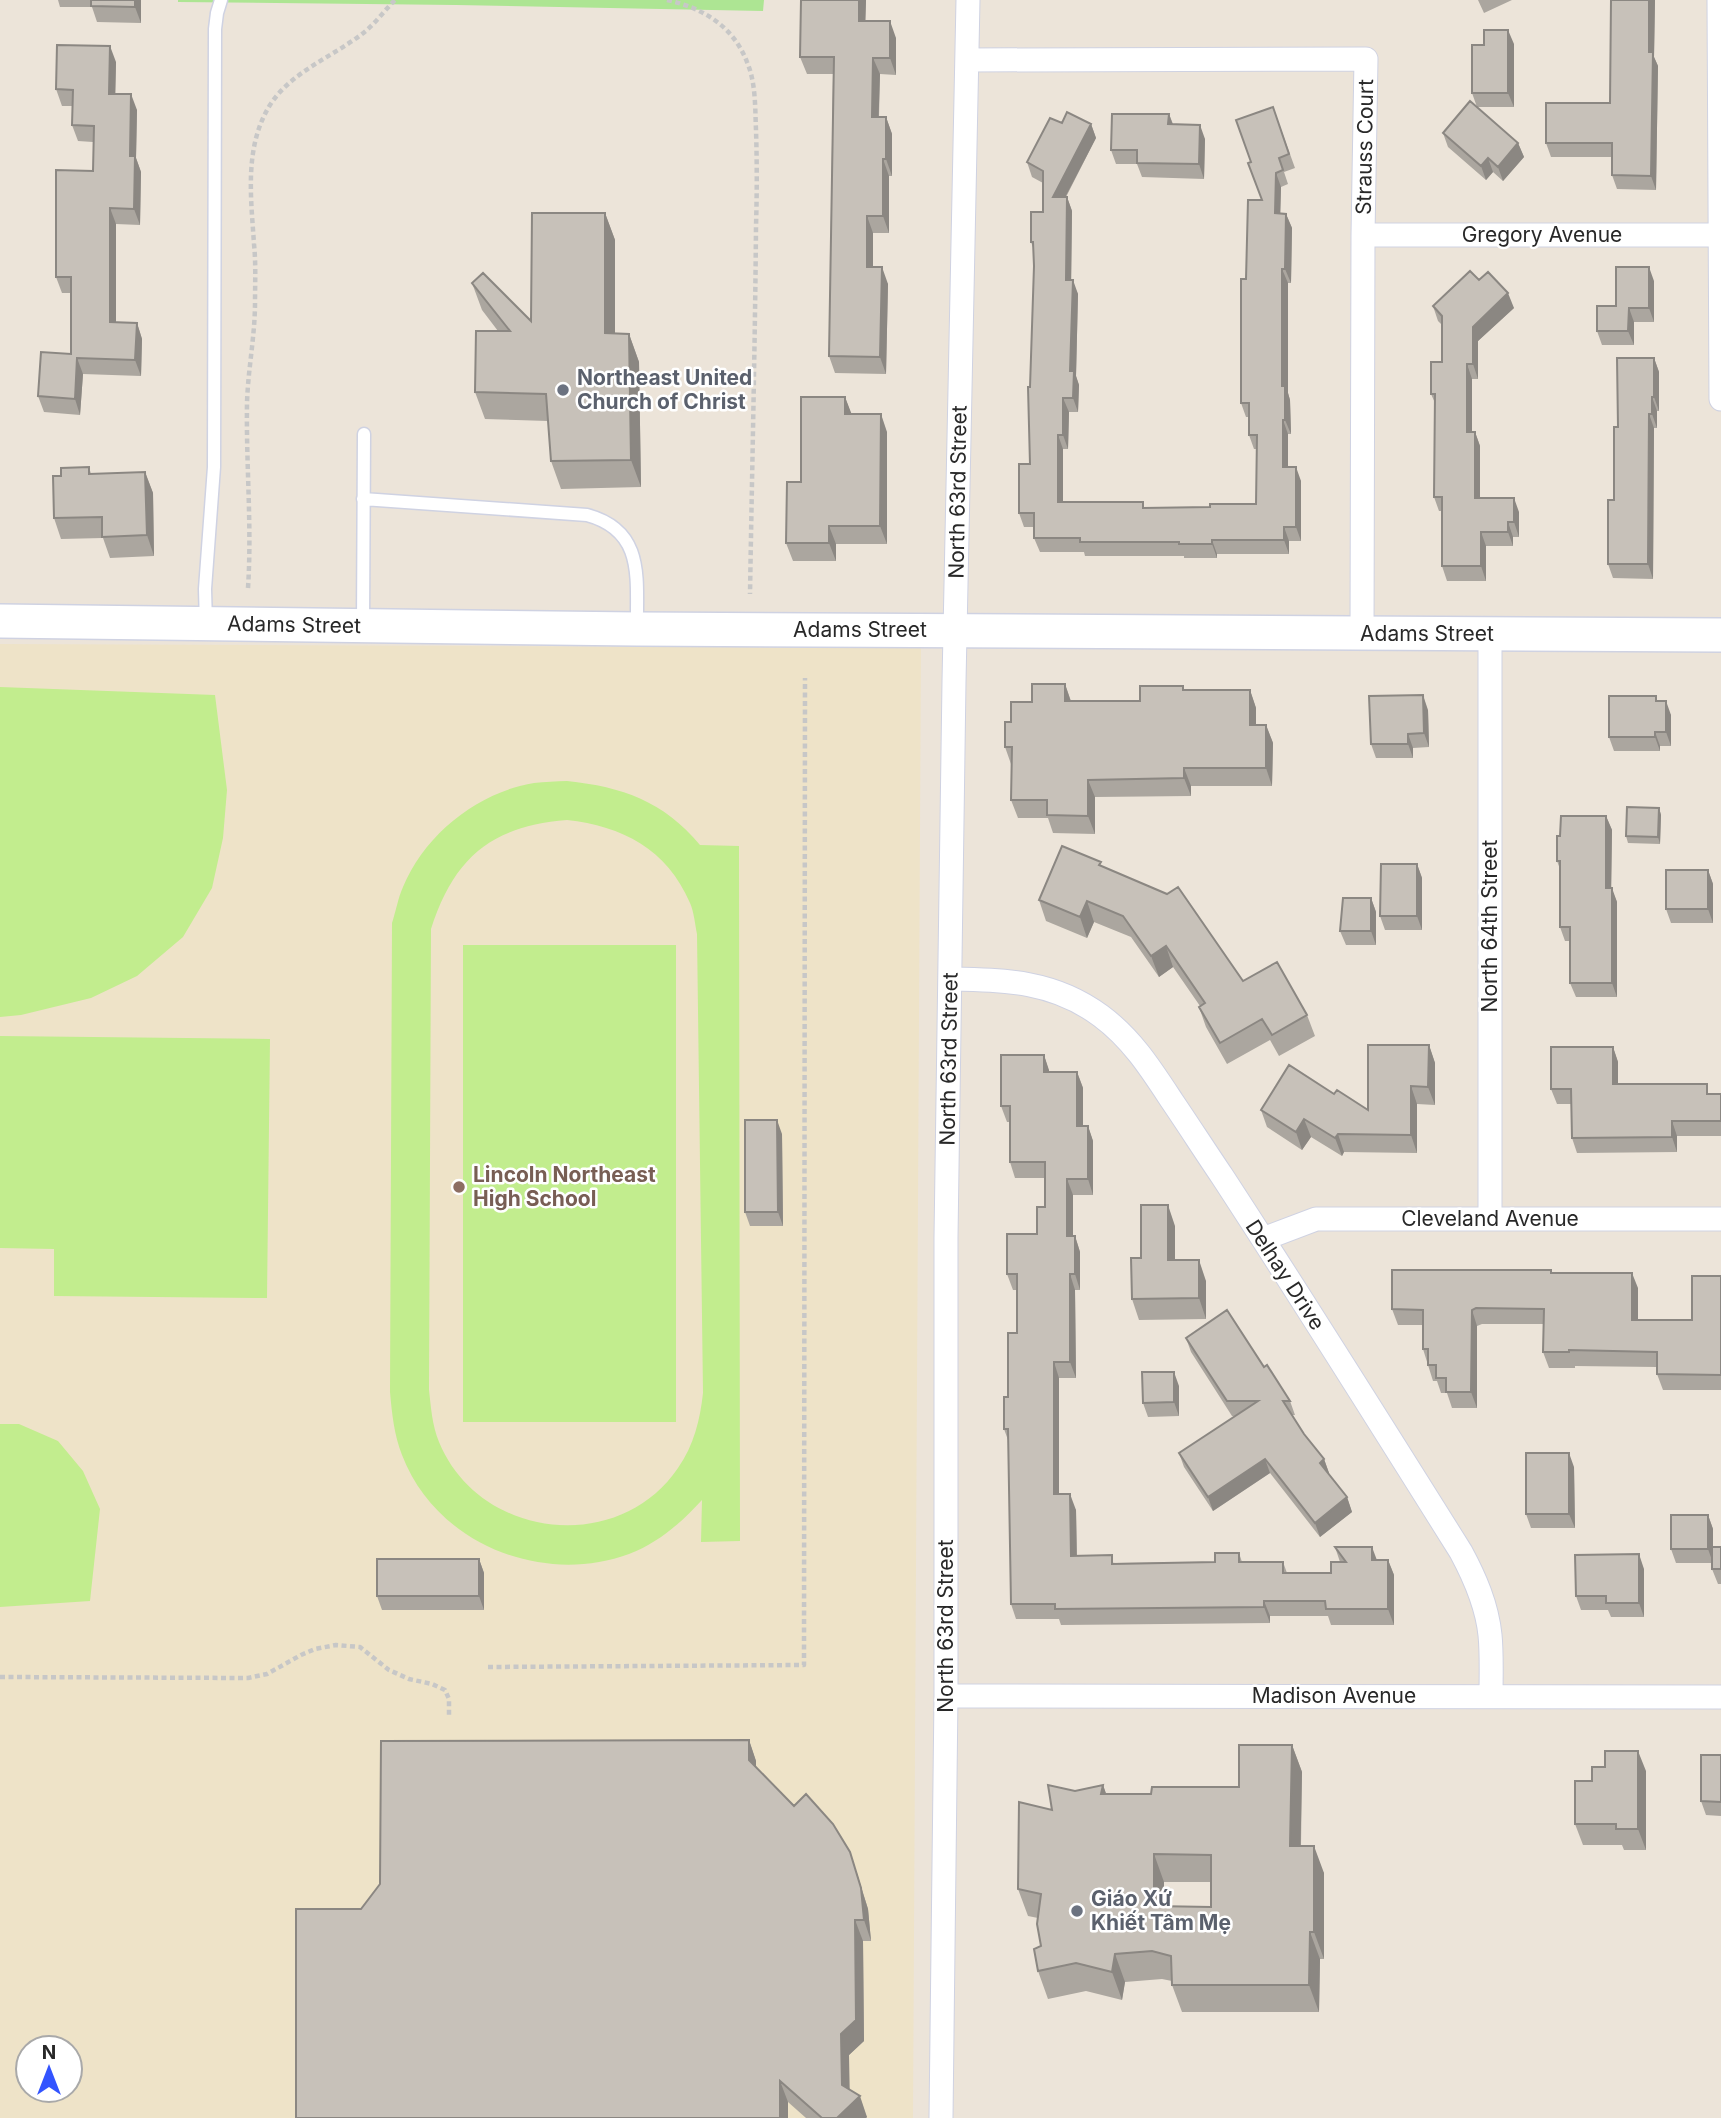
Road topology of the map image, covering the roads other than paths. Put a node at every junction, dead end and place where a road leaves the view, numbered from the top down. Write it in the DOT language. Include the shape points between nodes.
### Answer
graph roads {
  1 [pos="221,0"];
  2 [pos="968,0"];
  3 [pos="1719,0"];
  4 [pos="967,60"];
  5 [pos="1363,234"];
  6 [pos="1720,234"];
  7 [pos="1721,399"];
  8 [pos="364,434"];
  9 [pos="363,499"];
  10 [pos="0,621"];
  11 [pos="206,624"];
  12 [pos="363,626"];
  13 [pos="637,629"];
  14 [pos="955,631"];
  15 [pos="1362,634"];
  16 [pos="1490,634"];
  17 [pos="1721,635"];
  18 [pos="950,979"];
  19 [pos="1490,1218"];
  20 [pos="1721,1219"];
  21 [pos="1263,1239"];
  22 [pos="946,1696"];
  23 [pos="1491,1696"];
  24 [pos="1721,1697"];
  25 [pos="941,2118"];
  1 -- 11 [label="lane" via="215,29 214,467"];
  2 -- 4 [label="street, North 63rd Street"];
  3 -- 6 [label="street"];
  4 -- 5 [label="street, Strauss Court" via="1366,59"];
  4 -- 14 [label="street, North 63rd Street"];
  5 -- 6 [label="street, Gregory Avenue"];
  5 -- 15 [label="street, Strauss Court"];
  6 -- 7 [label="street"];
  8 -- 9 [label="lane"];
  9 -- 12 [label="lane"];
  9 -- 13 [label="lane" via="605,520 632,551"];
  10 -- 11 [label="main road, Adams Street"];
  11 -- 12 [label="main road, Adams Street"];
  12 -- 13 [label="main road, Adams Street"];
  13 -- 14 [label="main road, Adams Street"];
  14 -- 15 [label="main road, Adams Street"];
  14 -- 18 [label="street, North 63rd Street"];
  15 -- 16 [label="main road, Adams Street"];
  16 -- 17 [label="main road, Adams Street"];
  16 -- 19 [label="street, North 64th Street"];
  18 -- 21 [label="street, Delhay Drive" via="1038,986 1069,997 1115,1028 1144,1059"];
  18 -- 22 [label="street, North 63rd Street"];
  19 -- 20 [label="street, Cleveland Avenue"];
  19 -- 21 [label="street, Cleveland Avenue" via="1316,1219"];
  21 -- 23 [label="street, Delhay Drive" via="1470,1570 1488,1621"];
  22 -- 23 [label="street, Madison Avenue"];
  22 -- 25 [label="street, North 63rd Street"];
  23 -- 24 [label="street, Madison Avenue"];
}
